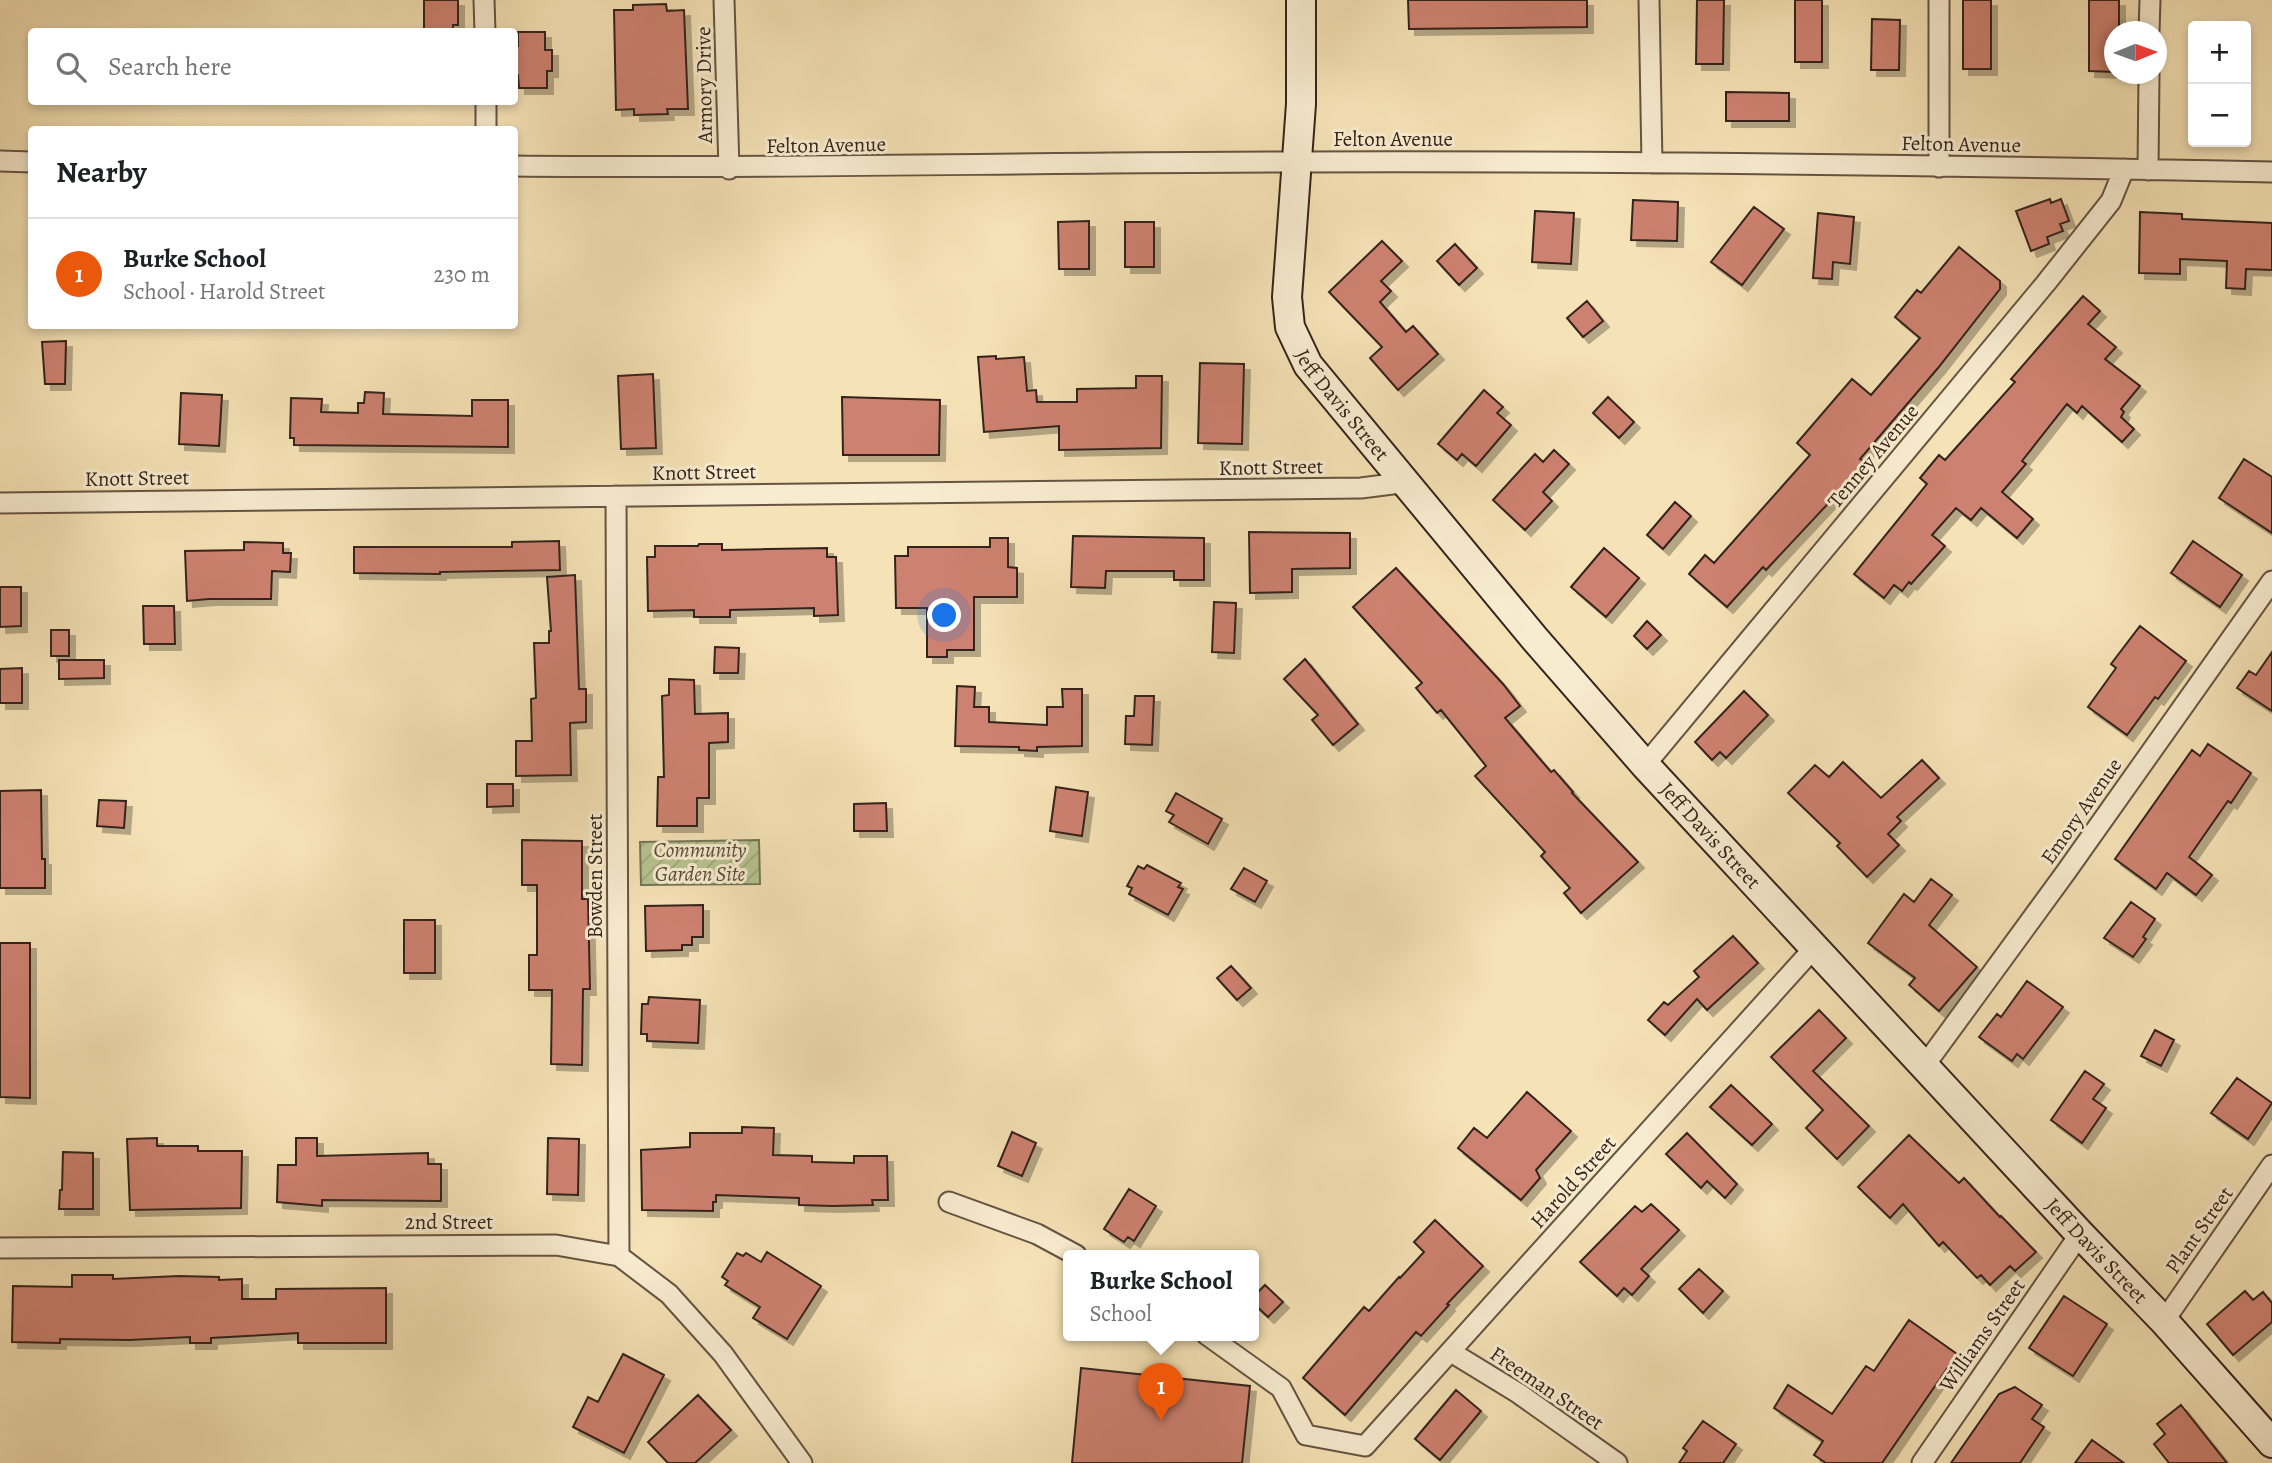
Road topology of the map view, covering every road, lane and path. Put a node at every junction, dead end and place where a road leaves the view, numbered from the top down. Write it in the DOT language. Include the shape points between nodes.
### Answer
graph roads {
  1 [pos="484,0"];
  2 [pos="724,0"];
  3 [pos="1301,0"];
  4 [pos="1649,0"];
  5 [pos="1939,0"];
  6 [pos="2150,0"];
  7 [pos="2150,21"];
  8 [pos="485,28"];
  9 [pos="2149,84"];
  10 [pos="486,105"];
  11 [pos="486,126"];
  12 [pos="0,161"];
  13 [pos="28,162"];
  14 [pos="1297,162"];
  15 [pos="1652,163"];
  16 [pos="518,166"];
  17 [pos="1939,167"];
  18 [pos="729,169"];
  19 [pos="2124,169"];
  20 [pos="2148,170"];
  21 [pos="2272,172"];
  22 [pos="1408,482"];
  23 [pos="616,496"];
  24 [pos="0,503"];
  25 [pos="2272,581"];
  26 [pos="1645,765"];
  27 [pos="1814,948"];
  28 [pos="1925,1065"];
  29 [pos="2272,1166"];
  30 [pos="949,1202"];
  31 [pos="2080,1234"];
  32 [pos="0,1248"];
  33 [pos="1067,1250"];
  34 [pos="619,1256"];
  35 [pos="2164,1321"];
  36 [pos="1215,1341"];
  37 [pos="1451,1352"];
  38 [pos="2272,1443"];
  39 [pos="802,1463"];
  40 [pos="1617,1463"];
  41 [pos="1922,1463"];
  1 -- 8 [label="street"];
  2 -- 18 [label="street, Armory Drive"];
  3 -- 14 [label="street, Jeff Davis Street"];
  4 -- 15 [label="street"];
  5 -- 17 [label="street"];
  6 -- 7 [label="street"];
  9 -- 20 [label="street"];
  10 -- 11 [label="street"];
  12 -- 13 [label="street"];
  14 -- 15 [label="street, Felton Avenue"];
  14 -- 18 [label="street, Felton Avenue"];
  14 -- 22 [label="street, Jeff Davis Street" via="1287,297 1290,327 1308,365"];
  15 -- 17 [label="street, Felton Avenue"];
  16 -- 18 [label="street, Felton Avenue"];
  17 -- 19 [label="street, Felton Avenue"];
  19 -- 20 [label="street, Felton Avenue"];
  19 -- 26 [label="street, Tenney Avenue" via="2111,201 2054,273"];
  20 -- 21 [label="street, Felton Avenue"];
  22 -- 23 [label="street, Knott Street" via="1361,488"];
  22 -- 26 [label="street, Jeff Davis Street"];
  23 -- 24 [label="street, Knott Street"];
  23 -- 34 [label="street, Bowden Street"];
  25 -- 28 [label="street, Emory Avenue"];
  26 -- 27 [label="street, Jeff Davis Street"];
  27 -- 28 [label="street, Jeff Davis Street"];
  27 -- 37 [label="street, Harold Street"];
  28 -- 31 [label="street, Jeff Davis Street"];
  29 -- 35 [label="street, Plant Street"];
  30 -- 33 [label="street" via="1037,1234"];
  31 -- 35 [label="street, Jeff Davis Street"];
  31 -- 41 [label="street, Williams Street"];
  32 -- 34 [label="street, 2nd Street" via="556,1245"];
  34 -- 39 [label="street, 2nd Street" via="669,1294 723,1354"];
  35 -- 38 [label="street, Jeff Davis Street"];
  36 -- 37 [label="street, Harold Street" via="1281,1388 1306,1435 1365,1446"];
  37 -- 40 [label="street, Freeman Street"];
}
